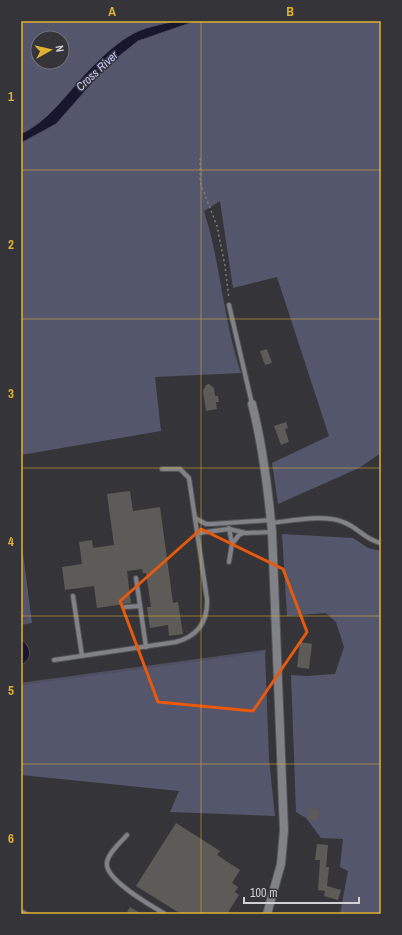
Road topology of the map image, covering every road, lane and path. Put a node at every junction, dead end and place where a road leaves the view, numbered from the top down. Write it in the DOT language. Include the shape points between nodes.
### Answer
graph roads {
  1 [pos="200,158"];
  2 [pos="229,305"];
  3 [pos="252,404"];
  4 [pos="162,469"];
  5 [pos="196,518"];
  6 [pos="228,523"];
  7 [pos="272,525"];
  8 [pos="229,529"];
  9 [pos="246,532"];
  10 [pos="198,533"];
  11 [pos="381,543"];
  12 [pos="232,544"];
  13 [pos="228,562"];
  14 [pos="136,578"];
  15 [pos="72,596"];
  16 [pos="140,606"];
  17 [pos="125,608"];
  18 [pos="146,647"];
  19 [pos="82,656"];
  20 [pos="54,660"];
  21 [pos="127,835"];
  22 [pos="21,910"];
  23 [pos="26,914"];
  24 [pos="165,914"];
  25 [pos="267,914"];
  1 -- 2 [label="path" via="200,182 217,226"];
  2 -- 3 [label="lane"];
  3 -- 7 [label="street"];
  4 -- 5 [label="lane" via="180,469 190,478"];
  5 -- 6 [label="lane" via="206,524"];
  5 -- 10 [label="lane"];
  6 -- 7 [label="lane"];
  6 -- 8 [label="lane"];
  7 -- 9 [label="lane"];
  7 -- 11 [label="lane" via="322,519 340,520 367,539"];
  7 -- 25 [label="street" via="284,830 281,864"];
  8 -- 9 [label="lane"];
  8 -- 10 [label="lane"];
  8 -- 12 [label="lane"];
  9 -- 12 [label="lane" via="239,534"];
  10 -- 18 [label="lane" via="208,610 203,623 194,635 186,640"];
  12 -- 13 [label="lane"];
  14 -- 16 [label="lane"];
  15 -- 19 [label="lane"];
  16 -- 17 [label="lane"];
  16 -- 18 [label="lane"];
  18 -- 19 [label="lane"];
  19 -- 20 [label="lane"];
  21 -- 24 [label="lane" via="110,855 106,863 108,872"];
  22 -- 23 [label="lane"];
}
